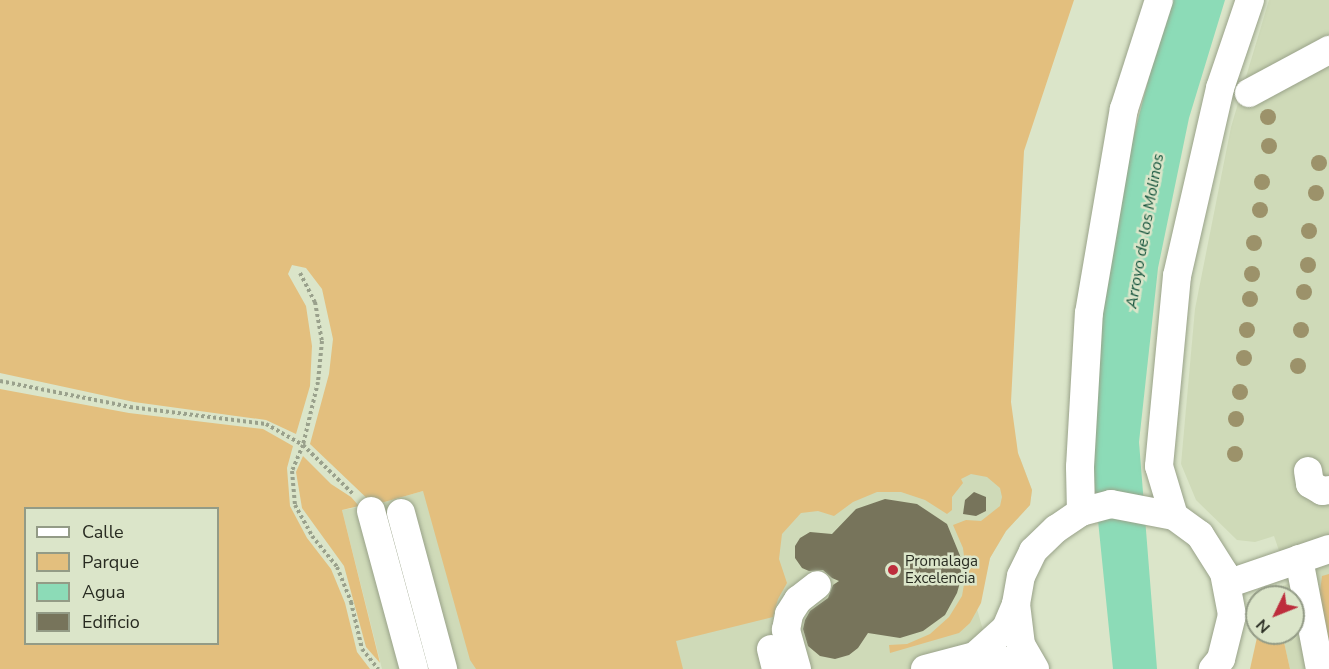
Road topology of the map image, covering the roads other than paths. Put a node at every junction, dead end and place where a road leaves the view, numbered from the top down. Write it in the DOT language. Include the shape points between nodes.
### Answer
graph roads {
  1 [pos="1159,0"];
  2 [pos="1250,0"];
  3 [pos="1329,50"];
  4 [pos="1249,93"];
  5 [pos="1308,471"];
  6 [pos="1329,490"];
  7 [pos="371,511"];
  8 [pos="1081,512"];
  9 [pos="401,513"];
  10 [pos="1174,516"];
  11 [pos="1329,549"];
  12 [pos="1299,559"];
  13 [pos="1227,584"];
  14 [pos="817,585"];
  15 [pos="1016,604"];
  16 [pos="975,656"];
  17 [pos="414,669"];
  18 [pos="442,669"];
  19 [pos="797,669"];
  20 [pos="925,669"];
  21 [pos="1026,669"];
  22 [pos="1035,669"];
  23 [pos="1213,669"];
  24 [pos="1320,669"];
  1 -- 8 [label="street" via="1124,109 1089,314"];
  2 -- 10 [label="street" via="1220,88 1177,276 1160,466"];
  3 -- 4 [label="street"];
  5 -- 6 [label="street" via="1310,483 1322,491"];
  7 -- 17 [label="street"];
  8 -- 10 [label="street" via="1111,504"];
  8 -- 15 [label="street" via="1033,551"];
  9 -- 18 [label="street"];
  10 -- 13 [label="street" via="1200,535"];
  11 -- 12 [label="street"];
  12 -- 13 [label="street"];
  12 -- 24 [label="street"];
  13 -- 23 [label="street" via="1232,615 1221,659"];
  14 -- 19 [label="street" via="798,600 789,614 786,630"];
  15 -- 16 [label="street" via="1006,628"];
  15 -- 22 [label="street" via="1021,645"];
  16 -- 20 [label="street"];
  16 -- 21 [label="street" via="1011,662"];
}
